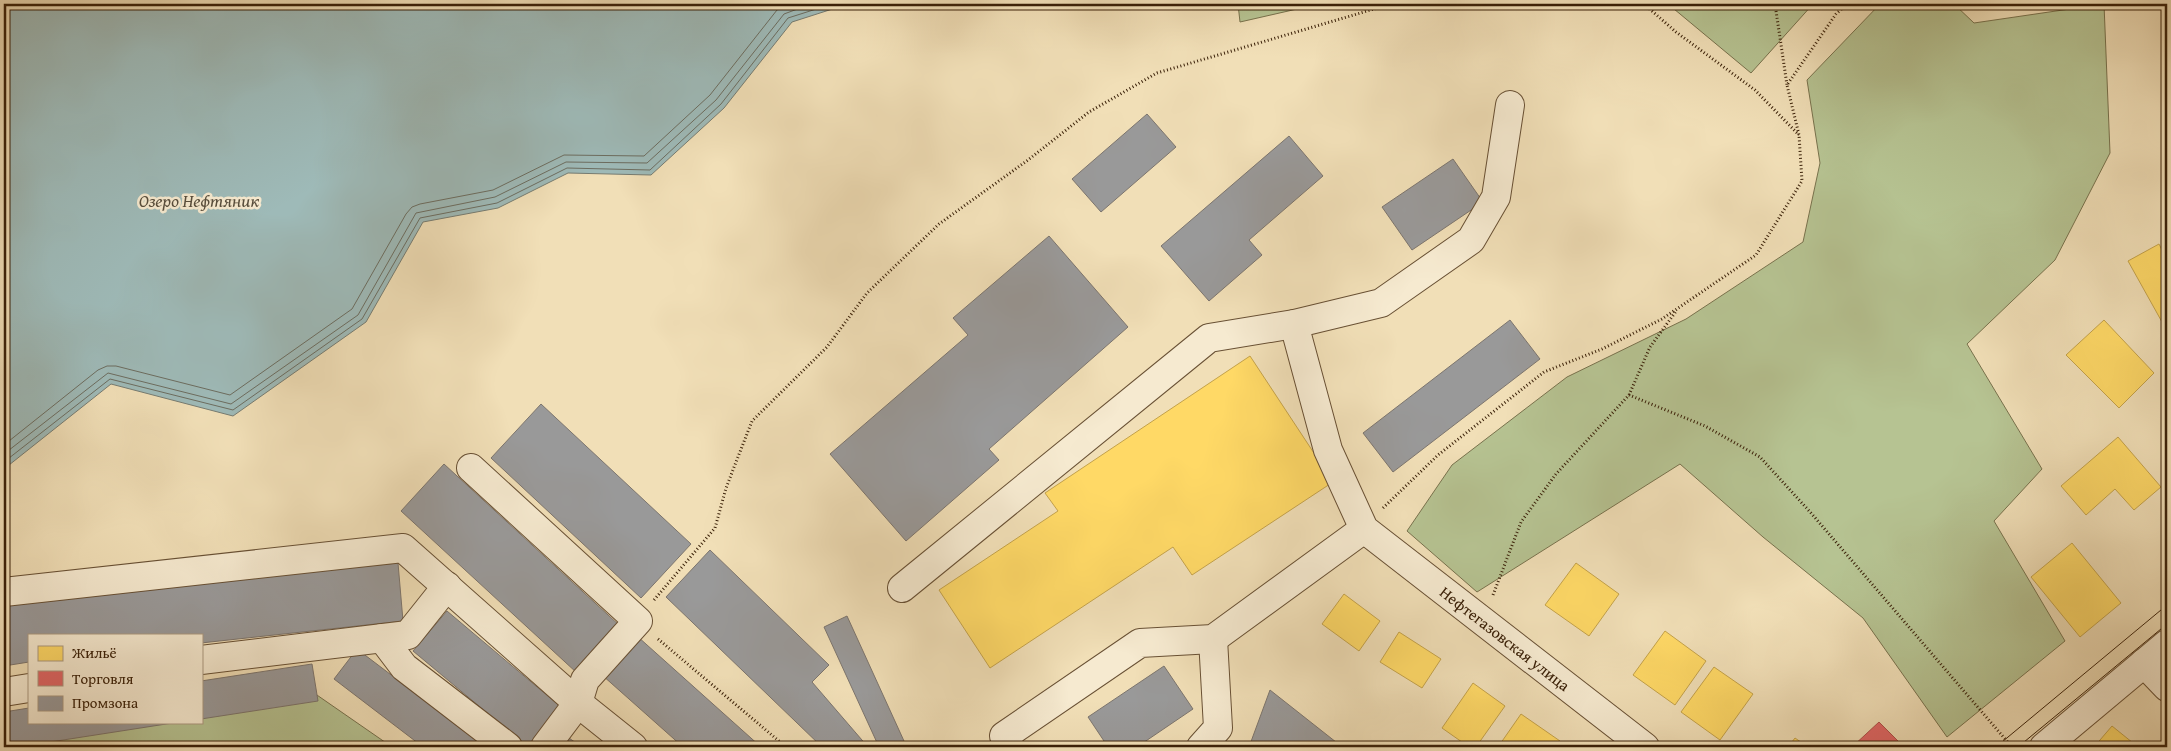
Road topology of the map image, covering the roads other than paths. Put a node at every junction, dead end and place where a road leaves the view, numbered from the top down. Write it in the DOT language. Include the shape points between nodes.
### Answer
graph roads {
  1 [pos="1510,105"];
  2 [pos="1294,324"];
  3 [pos="471,468"];
  4 [pos="1364,529"];
  5 [pos="447,586"];
  6 [pos="902,588"];
  7 [pos="4,592"];
  8 [pos="382,638"];
  9 [pos="1213,639"];
  10 [pos="2167,644"];
  11 [pos="202,660"];
  12 [pos="2144,663"];
  13 [pos="2167,687"];
  14 [pos="28,688"];
  15 [pos="4,692"];
  16 [pos="578,703"];
  17 [pos="508,747"];
  18 [pos="545,747"];
  19 [pos="633,747"];
  20 [pos="1010,747"];
  21 [pos="1201,747"];
  22 [pos="1645,747"];
  23 [pos="2044,747"];
  1 -- 2 [label="street" via="1496,197 1471,240 1381,303"];
  2 -- 4 [label="street" via="1328,450"];
  2 -- 6 [label="street" via="1209,338"];
  3 -- 16 [label="street" via="638,621 585,680"];
  4 -- 9 [label="street"];
  4 -- 22 [label="street, Нефтегазовская улица"];
  5 -- 7 [label="street" via="403,548"];
  5 -- 8 [label="street" via="408,635"];
  5 -- 16 [label="street"];
  8 -- 11 [label="street"];
  8 -- 17 [label="street" via="404,668"];
  9 -- 20 [label="street" via="1140,643 1004,736"];
  9 -- 21 [label="street" via="1218,728"];
  10 -- 12 [label="street"];
  12 -- 13 [label="street"];
  12 -- 23 [label="street"];
  14 -- 15 [label="street"];
  16 -- 18 [label="street"];
  16 -- 19 [label="street"];
}
